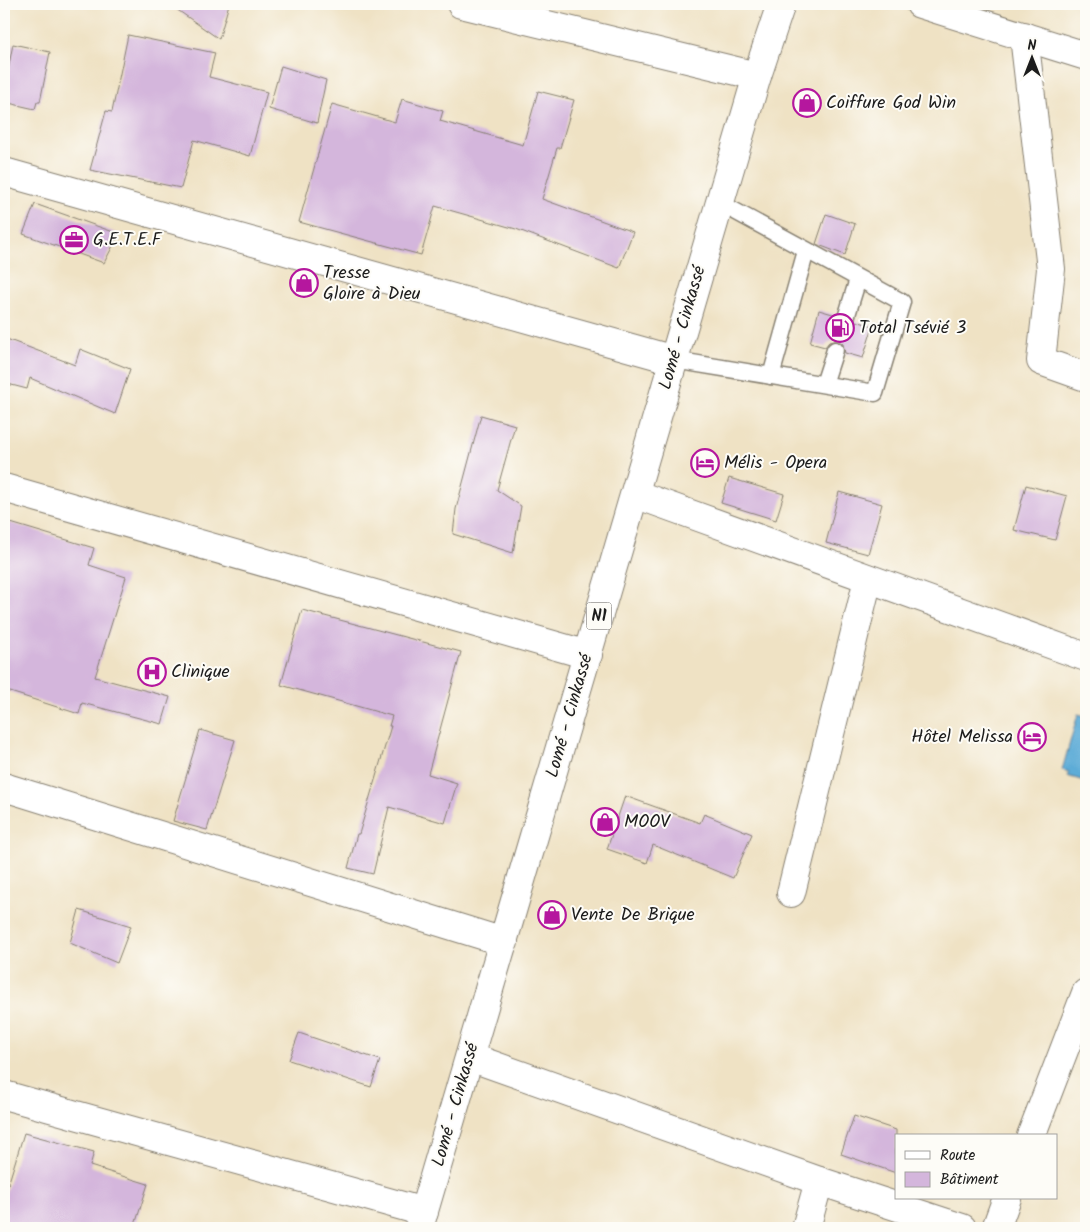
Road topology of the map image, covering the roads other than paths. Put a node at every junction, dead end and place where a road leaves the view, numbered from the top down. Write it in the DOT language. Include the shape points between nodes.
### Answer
graph roads {
  1 [pos="461,4"];
  2 [pos="781,4"];
  3 [pos="920,4"];
  4 [pos="1024,36"];
  5 [pos="1086,56"];
  6 [pos="757,76"];
  7 [pos="4,172"];
  8 [pos="720,203"];
  9 [pos="806,251"];
  10 [pos="858,278"];
  11 [pos="846,318"];
  12 [pos="836,350"];
  13 [pos="674,360"];
  14 [pos="771,376"];
  15 [pos="1086,377"];
  16 [pos="824,384"];
  17 [pos="4,488"];
  18 [pos="635,494"];
  19 [pos="868,579"];
  20 [pos="588,656"];
  21 [pos="1086,656"];
  22 [pos="4,787"];
  23 [pos="791,893"];
  24 [pos="504,942"];
  25 [pos="1086,993"];
  26 [pos="470,1057"];
  27 [pos="4,1095"];
  28 [pos="1033,1134"];
  29 [pos="819,1181"];
  30 [pos="1007,1200"];
  31 [pos="422,1220"];
  32 [pos="806,1228"];
  33 [pos="962,1228"];
  34 [pos="996,1228"];
  1 -- 6 [label="main road"];
  2 -- 6 [label="main road, Lomé - Cinkassé / N1"];
  3 -- 4 [label="main road"];
  4 -- 5 [label="main road"];
  4 -- 15 [label="main road" via="1051,269 1041,362"];
  6 -- 8 [label="main road, Lomé - Cinkassé / N1"];
  7 -- 13 [label="main road"];
  8 -- 9 [label="lane"];
  8 -- 13 [label="main road, Lomé - Cinkassé / N1"];
  9 -- 10 [label="lane"];
  9 -- 14 [label="lane"];
  10 -- 11 [label="lane"];
  10 -- 16 [label="lane" via="902,302 875,393"];
  12 -- 16 [label="lane"];
  13 -- 14 [label="lane"];
  13 -- 18 [label="main road, Lomé - Cinkassé / N1"];
  14 -- 16 [label="lane"];
  17 -- 20 [label="main road"];
  18 -- 19 [label="main road"];
  18 -- 20 [label="main road, Lomé - Cinkassé / N1"];
  19 -- 21 [label="main road"];
  19 -- 23 [label="main road"];
  20 -- 24 [label="main road, Lomé - Cinkassé / N1"];
  22 -- 24 [label="main road"];
  24 -- 26 [label="main road, Lomé - Cinkassé / N1"];
  25 -- 28 [label="main road"];
  26 -- 29 [label="main road"];
  26 -- 31 [label="main road, Lomé - Cinkassé / N1"];
  27 -- 31 [label="main road"];
  29 -- 32 [label="main road"];
  29 -- 33 [label="main road"];
  30 -- 34 [label="main road"];
}
